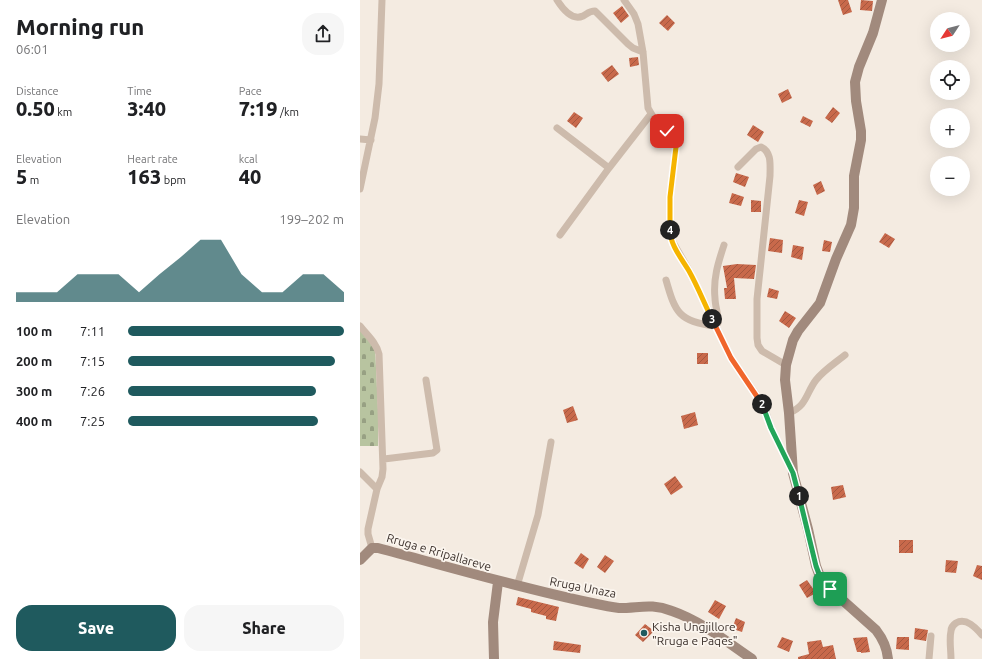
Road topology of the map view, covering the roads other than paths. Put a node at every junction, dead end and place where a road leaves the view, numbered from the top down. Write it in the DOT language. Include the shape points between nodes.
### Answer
graph roads {
  1 [pos="382,0"];
  2 [pos="557,0"];
  3 [pos="624,0"];
  4 [pos="882,0"];
  5 [pos="643,52"];
  6 [pos="651,114"];
  7 [pos="557,128"];
  8 [pos="360,139"];
  9 [pos="371,140"];
  10 [pos="738,167"];
  11 [pos="609,168"];
  12 [pos="360,189"];
  13 [pos="560,235"];
  14 [pos="724,245"];
  15 [pos="666,280"];
  16 [pos="360,326"];
  17 [pos="715,326"];
  18 [pos="845,355"];
  19 [pos="786,365"];
  20 [pos="426,380"];
  21 [pos="789,413"];
  22 [pos="551,442"];
  23 [pos="384,459"];
  24 [pos="360,472"];
  25 [pos="793,473"];
  26 [pos="377,489"];
  27 [pos="372,548"];
  28 [pos="360,560"];
  29 [pos="498,582"];
  30 [pos="517,586"];
  31 [pos="931,636"];
  32 [pos="982,636"];
  33 [pos="494,659"];
  34 [pos="752,659"];
  35 [pos="888,659"];
  36 [pos="929,659"];
  37 [pos="951,659"];
  1 -- 9 [label="street" via="379,84"];
  2 -- 5 [label="street" via="572,16 582,16 594,11 633,48"];
  3 -- 5 [label="street" via="638,24"];
  4 -- 19 [label="main road" via="855,82 861,140 854,176 851,226 820,303 793,340"];
  5 -- 6 [label="street" via="647,100"];
  6 -- 11 [label="street"];
  6 -- 17 [label="street" via="672,136 676,147 670,197 670,237 690,272"];
  7 -- 11 [label="street"];
  8 -- 9 [label="street"];
  9 -- 12 [label="street"];
  10 -- 19 [label="street" via="756,149 766,149 769,155 770,176 757,299 757,338 762,352"];
  11 -- 13 [label="street"];
  14 -- 17 [label="street" via="716,268 715,300 719,318"];
  15 -- 17 [label="street" via="672,302 678,311 699,324"];
  16 -- 23 [label="street, Rruga e Rripallareve" via="378,348"];
  17 -- 25 [label="street" via="731,358 764,408"];
  18 -- 21 [label="street" via="816,380 802,404"];
  19 -- 21 [label="main road" via="785,386"];
  20 -- 23 [label="street" via="437,450 433,453"];
  21 -- 25 [label="main road"];
  22 -- 30 [label="street" via="538,515"];
  23 -- 26 [label="street, Rruga e Rripallareve" via="382,477"];
  24 -- 26 [label="street"];
  25 -- 35 [label="main road" via="819,574 830,589 879,633 886,644"];
  26 -- 27 [label="street, Rruga e Rripallareve" via="368,529"];
  27 -- 28 [label="main road, Rruga e Rripallareve"];
  27 -- 29 [label="main road, Rruga e Rripallareve"];
  29 -- 30 [label="main road, Rruga Unaza"];
  29 -- 33 [label="main road" via="493,622"];
  30 -- 34 [label="main road, Rruga Unaza" via="608,606 663,607 697,623"];
  31 -- 36 [label="street"];
  32 -- 37 [label="street" via="968,623 956,623 950,633"];
}
